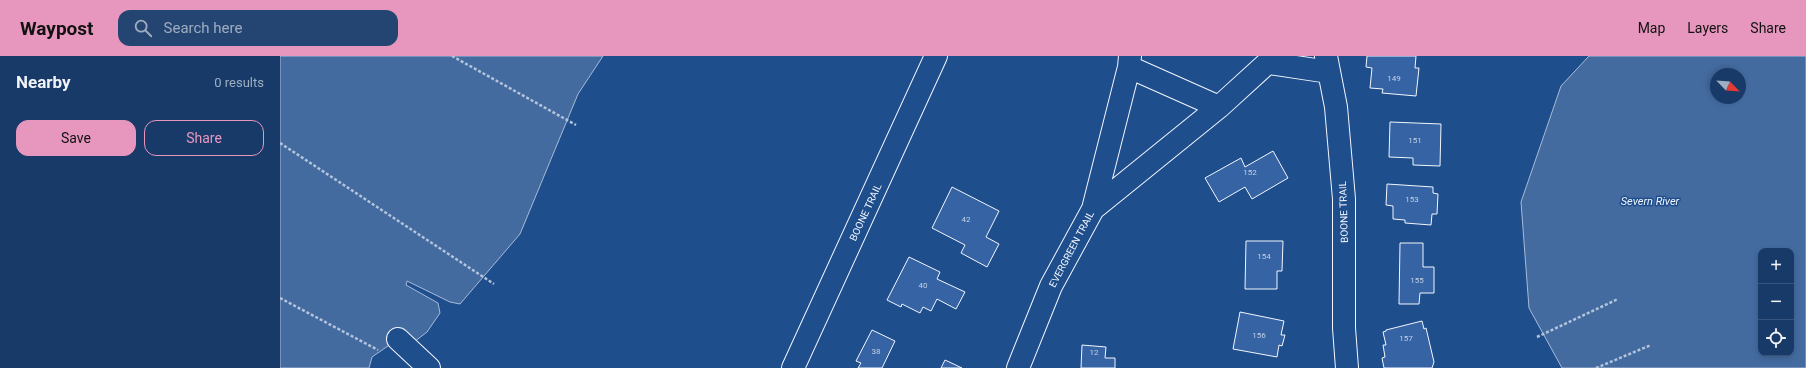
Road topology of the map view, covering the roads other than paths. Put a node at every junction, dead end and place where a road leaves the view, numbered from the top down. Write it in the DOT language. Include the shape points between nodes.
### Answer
graph roads {
  1 [pos="936,56"];
  2 [pos="1272,59"];
  3 [pos="1129,62"];
  4 [pos="1328,64"];
  5 [pos="1219,108"];
  6 [pos="1093,208"];
  7 [pos="391,346"];
  8 [pos="429,368"];
  9 [pos="793,368"];
  10 [pos="1018,368"];
  11 [pos="1347,368"];
  1 -- 9 [label="street, BOONE TRAIL"];
  2 -- 4 [label="street"];
  2 -- 5 [label="street"];
  3 -- 5 [label="street"];
  3 -- 6 [label="street, EVERGREEN TRAIL"];
  4 -- 11 [label="street, BOONE TRAIL" via="1336,107 1344,198 1344,328"];
  5 -- 6 [label="street"];
  6 -- 10 [label="street, EVERGREEN TRAIL" via="1051,286"];
  7 -- 8 [label="street"];
}
